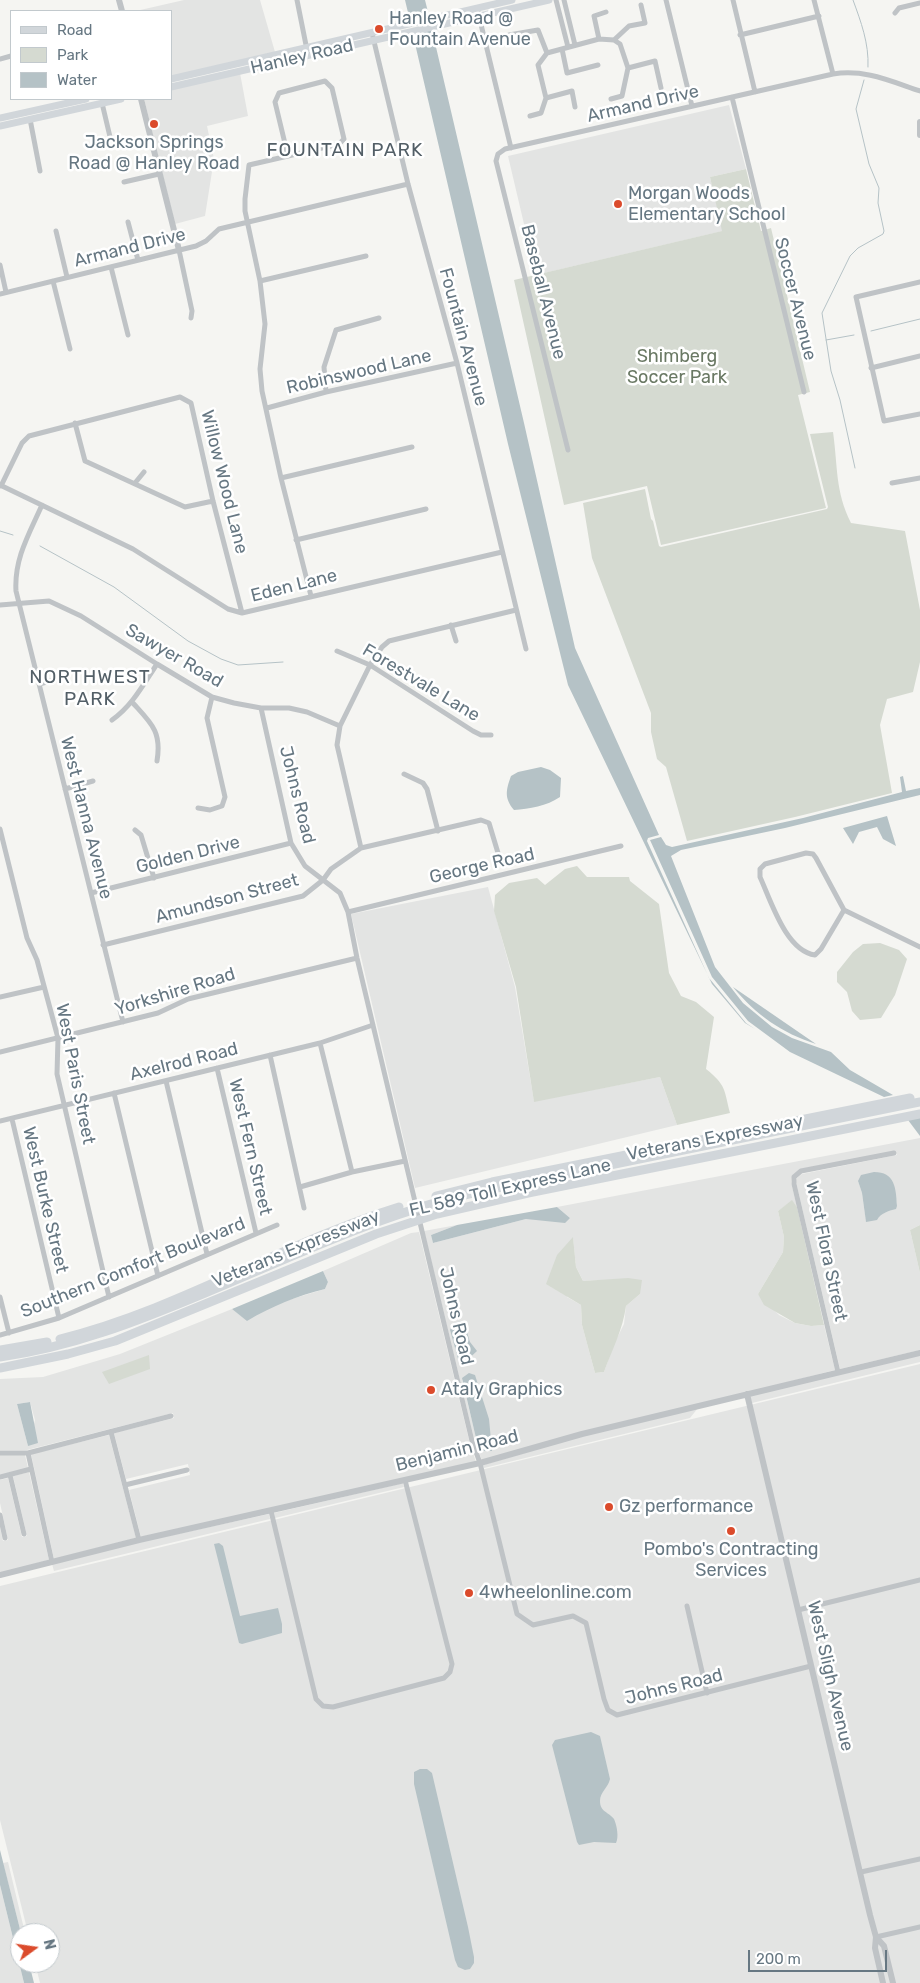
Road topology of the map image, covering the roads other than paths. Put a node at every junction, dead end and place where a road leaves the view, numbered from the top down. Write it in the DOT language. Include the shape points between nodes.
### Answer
graph roads {
  1 [pos="297,0"];
  2 [pos="512,0"];
  3 [pos="549,0"];
  4 [pos="556,0"];
  5 [pos="564,0"];
  6 [pos="666,0"];
  7 [pos="733,0"];
  8 [pos="814,0"];
  9 [pos="920,3"];
  10 [pos="641,5"];
  11 [pos="478,8"];
  12 [pos="606,12"];
  13 [pos="895,13"];
  14 [pos="480,16"];
  15 [pos="819,16"];
  16 [pos="372,33"];
  17 [pos="509,35"];
  18 [pos="740,35"];
  19 [pos="599,39"];
  20 [pos="614,40"];
  21 [pos="374,41"];
  22 [pos="575,45"];
  23 [pos="565,48"];
  24 [pos="308,51"];
  25 [pos="547,53"];
  26 [pos="598,65"];
  27 [pos="220,67"];
  28 [pos="628,68"];
  29 [pos="228,74"];
  30 [pos="833,74"];
  31 [pos="172,79"];
  32 [pos="172,87"];
  33 [pos="661,88"];
  34 [pos="920,90"];
  35 [pos="755,92"];
  36 [pos="732,97"];
  37 [pos="546,98"];
  38 [pos="82,100"];
  39 [pos="116,100"];
  40 [pos="141,100"];
  41 [pos="610,100"];
  42 [pos="102,103"];
  43 [pos="692,106"];
  44 [pos="575,107"];
  45 [pos="47,108"];
  46 [pos="17,115"];
  47 [pos="530,116"];
  48 [pos="0,118"];
  49 [pos="30,119"];
  50 [pos="920,122"];
  51 [pos="0,126"];
  52 [pos="920,136"];
  53 [pos="111,141"];
  54 [pos="511,148"];
  55 [pos="288,156"];
  56 [pos="40,171"];
  57 [pos="159,174"];
  58 [pos="124,182"];
  59 [pos="408,184"];
  60 [pos="247,221"];
  61 [pos="128,222"];
  62 [pos="56,231"];
  63 [pos="179,250"];
  64 [pos="366,256"];
  65 [pos="138,260"];
  66 [pos="0,265"];
  67 [pos="111,267"];
  68 [pos="67,278"];
  69 [pos="53,281"];
  70 [pos="260,282"];
  71 [pos="920,282"];
  72 [pos="6,292"];
  73 [pos="0,294"];
  74 [pos="191,318"];
  75 [pos="379,318"];
  76 [pos="128,335"];
  77 [pos="70,348"];
  78 [pos="920,356"];
  79 [pos="457,363"];
  80 [pos="871,368"];
  81 [pos="326,392"];
  82 [pos="804,392"];
  83 [pos="266,408"];
  84 [pos="920,414"];
  85 [pos="75,423"];
  86 [pos="412,446"];
  87 [pos="568,450"];
  88 [pos="144,472"];
  89 [pos="281,478"];
  90 [pos="920,478"];
  91 [pos="135,483"];
  92 [pos="892,483"];
  93 [pos="0,485"];
  94 [pos="213,501"];
  95 [pos="42,505"];
  96 [pos="426,510"];
  97 [pos="296,540"];
  98 [pos="502,552"];
  99 [pos="311,596"];
  100 [pos="20,602"];
  101 [pos="0,605"];
  102 [pos="516,610"];
  103 [pos="242,613"];
  104 [pos="451,625"];
  105 [pos="456,641"];
  106 [pos="526,650"];
  107 [pos="337,651"];
  108 [pos="157,664"];
  109 [pos="370,665"];
  110 [pos="67,677"];
  111 [pos="39,684"];
  112 [pos="212,697"];
  113 [pos="132,702"];
  114 [pos="262,708"];
  115 [pos="112,720"];
  116 [pos="340,726"];
  117 [pos="491,735"];
  118 [pos="157,761"];
  119 [pos="404,774"];
  120 [pos="93,781"];
  121 [pos="65,788"];
  122 [pos="198,808"];
  123 [pos="0,829"];
  124 [pos="135,830"];
  125 [pos="438,831"];
  126 [pos="291,843"];
  127 [pos="621,846"];
  128 [pos="361,848"];
  129 [pos="498,853"];
  130 [pos="154,878"];
  131 [pos="323,880"];
  132 [pos="91,893"];
  133 [pos="844,910"];
  134 [pos="348,912"];
  135 [pos="103,946"];
  136 [pos="920,946"];
  137 [pos="357,958"];
  138 [pos="44,987"];
  139 [pos="0,997"];
  140 [pos="123,1022"];
  141 [pos="373,1025"];
  142 [pos="58,1038"];
  143 [pos="320,1043"];
  144 [pos="0,1052"];
  145 [pos="270,1055"];
  146 [pos="217,1068"];
  147 [pos="166,1081"];
  148 [pos="114,1093"];
  149 [pos="918,1098"];
  150 [pos="64,1104"];
  151 [pos="920,1114"];
  152 [pos="12,1119"];
  153 [pos="0,1121"];
  154 [pos="894,1153"];
  155 [pos="405,1161"];
  156 [pos="352,1172"];
  157 [pos="300,1186"];
  158 [pos="304,1208"];
  159 [pos="396,1211"];
  160 [pos="277,1225"];
  161 [pos="256,1233"];
  162 [pos="207,1254"];
  163 [pos="158,1276"];
  164 [pos="0,1297"];
  165 [pos="109,1297"];
  166 [pos="59,1318"];
  167 [pos="9,1333"];
  168 [pos="0,1335"];
  169 [pos="0,1350"];
  170 [pos="920,1353"];
  171 [pos="0,1357"];
  172 [pos="0,1368"];
  173 [pos="838,1372"];
  174 [pos="747,1394"];
  175 [pos="171,1416"];
  176 [pos="111,1432"];
  177 [pos="0,1453"];
  178 [pos="28,1453"];
  179 [pos="480,1463"];
  180 [pos="31,1469"];
  181 [pos="186,1470"];
  182 [pos="10,1475"];
  183 [pos="0,1477"];
  184 [pos="405,1480"];
  185 [pos="125,1485"];
  186 [pos="271,1511"];
  187 [pos="0,1515"];
  188 [pos="24,1534"];
  189 [pos="5,1538"];
  190 [pos="139,1540"];
  191 [pos="52,1562"];
  192 [pos="0,1575"];
  193 [pos="920,1580"];
  194 [pos="687,1606"];
  195 [pos="798,1610"];
  196 [pos="811,1666"];
  197 [pos="707,1694"];
  198 [pos="920,1859"];
  199 [pos="861,1872"];
  200 [pos="920,1927"];
  201 [pos="876,1936"];
  202 [pos="883,1983"];
  203 [pos="893,1983"];
  1 -- 24 [label="street"];
  2 -- 11 [label="main road, Hanley Road"];
  3 -- 14 [label="main road, Hanley Road"];
  4 -- 23 [label="street"];
  5 -- 22 [label="street"];
  6 -- 43 [label="street"];
  7 -- 18 [label="street"];
  8 -- 15 [label="street"];
  9 -- 13 [label="street" via="899,8"];
  10 -- 20 [label="street" via="645,23 629,26"];
  11 -- 14 [label="street"];
  11 -- 16 [label="main road, Hanley Road"];
  12 -- 19 [label="street" via="594,16"];
  14 -- 21 [label="main road, Hanley Road"];
  14 -- 54 [label="street"];
  15 -- 18 [label="street"];
  15 -- 30 [label="street"];
  16 -- 21 [label="street, Fountain Avenue"];
  16 -- 24 [label="main road, Hanley Road"];
  17 -- 25 [label="street" via="538,30"];
  18 -- 35 [label="street"];
  19 -- 20 [label="street"];
  19 -- 22 [label="street"];
  20 -- 28 [label="street" via="620,44"];
  21 -- 24 [label="main road, Hanley Road"];
  21 -- 59 [label="street, Fountain Avenue"];
  22 -- 23 [label="street"];
  23 -- 25 [label="street"];
  23 -- 26 [label="street" via="567,73"];
  24 -- 27 [label="main road, Hanley Road"];
  24 -- 29 [label="main road, Hanley Road"];
  25 -- 37 [label="street" via="538,65"];
  27 -- 29 [label="main road"];
  27 -- 31 [label="main road, Hanley Road"];
  28 -- 33 [label="street" via="654,61"];
  28 -- 41 [label="street" via="622,96"];
  29 -- 32 [label="main road, Hanley Road"];
  30 -- 34 [label="street, Armand Drive" via="851,71"];
  30 -- 35 [label="street, Armand Drive"];
  35 -- 36 [label="street, Armand Drive"];
  36 -- 43 [label="street, Armand Drive"];
  36 -- 82 [label="street, Soccer Avenue"];
  37 -- 44 [label="street" via="572,91"];
  37 -- 47 [label="street" via="541,113"];
  38 -- 45 [label="main road"];
  39 -- 42 [label="main road"];
  40 -- 57 [label="street"];
  42 -- 49 [label="main road"];
  42 -- 53 [label="street"];
  43 -- 54 [label="street, Armand Drive"];
  45 -- 46 [label="main road"];
  45 -- 49 [label="main road"];
  46 -- 48 [label="main road"];
  46 -- 49 [label="main road"];
  49 -- 51 [label="main road"];
  49 -- 56 [label="street"];
  50 -- 52 [label="street"];
  54 -- 87 [label="street, Baseball Avenue" via="498,154 496,161"];
  55 -- 55 [label="street" via="339,144 344,139 332,88 325,81 280,93 275,102"];
  55 -- 60 [label="street" via="249,165 245,199"];
  57 -- 58 [label="street"];
  57 -- 63 [label="street"];
  59 -- 60 [label="street, Armand Drive"];
  59 -- 79 [label="street, Fountain Avenue"];
  60 -- 63 [label="street, Armand Drive" via="219,230 206,241"];
  60 -- 70 [label="street"];
  61 -- 65 [label="street"];
  62 -- 68 [label="street"];
  63 -- 65 [label="street, Armand Drive"];
  63 -- 74 [label="street"];
  64 -- 70 [label="street"];
  65 -- 67 [label="street, Armand Drive"];
  66 -- 72 [label="street"];
  67 -- 68 [label="street, Armand Drive"];
  67 -- 76 [label="street"];
  68 -- 69 [label="street, Armand Drive"];
  69 -- 72 [label="street, Armand Drive"];
  69 -- 77 [label="street"];
  70 -- 83 [label="street" via="265,324 260,369"];
  71 -- 80 [label="street" via="856,297"];
  72 -- 73 [label="street, Armand Drive"];
  75 -- 81 [label="street" via="336,330 324,367"];
  78 -- 80 [label="street"];
  79 -- 81 [label="street, Robinswood Lane"];
  79 -- 98 [label="street, Fountain Avenue"];
  80 -- 84 [label="street" via="884,421"];
  81 -- 83 [label="street, Robinswood Lane"];
  83 -- 89 [label="street"];
  85 -- 91 [label="street" via="85,461"];
  85 -- 93 [label="street, Willow Wood Lane" via="29,436"];
  85 -- 94 [label="street, Willow Wood Lane" via="180,397 191,403"];
  86 -- 89 [label="street"];
  88 -- 91 [label="street"];
  89 -- 97 [label="street"];
  90 -- 92 [label="street"];
  91 -- 94 [label="street" via="184,507"];
  93 -- 95 [label="street, Eden Lane"];
  94 -- 103 [label="street, Willow Wood Lane"];
  95 -- 100 [label="street, West Hanna Avenue" via="18,559 15,575"];
  95 -- 103 [label="street, Eden Lane" via="133,549 228,609"];
  96 -- 97 [label="street"];
  97 -- 99 [label="street"];
  98 -- 99 [label="street, Eden Lane"];
  98 -- 102 [label="street, Fountain Avenue"];
  99 -- 103 [label="street, Eden Lane"];
  100 -- 101 [label="street, Sawyer Road"];
  100 -- 108 [label="street, Sawyer Road" via="49,601 81,616"];
  100 -- 111 [label="street, West Hanna Avenue"];
  102 -- 104 [label="street"];
  102 -- 106 [label="street, Fountain Avenue"];
  104 -- 105 [label="street"];
  104 -- 109 [label="street" via="388,641"];
  107 -- 109 [label="street, Forestvale Lane"];
  108 -- 112 [label="street, Sawyer Road"];
  108 -- 113 [label="street"];
  109 -- 116 [label="street"];
  109 -- 117 [label="street, Forestvale Lane" via="473,731"];
  110 -- 111 [label="street"];
  111 -- 121 [label="street, West Hanna Avenue"];
  112 -- 114 [label="street, Sawyer Road"];
  112 -- 122 [label="street" via="206,718 225,797 222,806 210,810"];
  113 -- 115 [label="street"];
  113 -- 118 [label="street" via="154,726 159,748"];
  114 -- 116 [label="street, Sawyer Road" via="308,712"];
  114 -- 126 [label="street, Johns Road"];
  116 -- 128 [label="street" via="338,745"];
  119 -- 125 [label="street" via="423,783 427,789"];
  120 -- 121 [label="street"];
  121 -- 132 [label="street, West Hanna Avenue"];
  123 -- 138 [label="street, West Paris Street" via="27,938"];
  124 -- 130 [label="street" via="141,835"];
  125 -- 128 [label="street, Amundson Street"];
  125 -- 129 [label="street, Amundson Street" via="481,820 489,823"];
  126 -- 130 [label="street, Golden Drive"];
  126 -- 131 [label="street, Johns Road" via="305,866"];
  127 -- 134 [label="street, George Road"];
  128 -- 131 [label="street, Amundson Street" via="331,869"];
  130 -- 132 [label="street, Golden Drive"];
  131 -- 134 [label="street, Johns Road" via="340,894"];
  131 -- 135 [label="street, Amundson Street" via="303,896"];
  132 -- 135 [label="street, West Hanna Avenue"];
  133 -- 133 [label="street" via="821,950 815,955 808,954 786,932 760,877 760,869 765,864 813,854"];
  133 -- 136 [label="street"];
  134 -- 137 [label="street, Johns Road"];
  135 -- 140 [label="street, West Hanna Avenue"];
  137 -- 140 [label="street, Yorkshire Road" via="188,999 158,1013"];
  137 -- 141 [label="street, Johns Road"];
  138 -- 139 [label="street"];
  138 -- 142 [label="street, West Paris Street"];
  140 -- 142 [label="street, Yorkshire Road"];
  141 -- 143 [label="street, Axelrod Road"];
  141 -- 155 [label="street, Johns Road"];
  142 -- 144 [label="street, Yorkshire Road"];
  142 -- 150 [label="street, West Paris Street" via="57,1074"];
  143 -- 145 [label="street, Axelrod Road"];
  143 -- 156 [label="street"];
  145 -- 146 [label="street, Axelrod Road"];
  145 -- 157 [label="street"];
  146 -- 147 [label="street, Axelrod Road"];
  146 -- 161 [label="street, West Fern Street"];
  147 -- 148 [label="street, Axelrod Road"];
  147 -- 162 [label="street"];
  148 -- 150 [label="street, Axelrod Road"];
  148 -- 163 [label="street"];
  149 -- 159 [label="highway, Veterans Expressway" via="492,1182"];
  150 -- 152 [label="street, Axelrod Road"];
  150 -- 165 [label="street, West Paris Street"];
  151 -- 172 [label="highway, Veterans Expressway" via="437,1214 400,1225 115,1341"];
  152 -- 153 [label="street, Axelrod Road"];
  152 -- 166 [label="street, West Burke Street"];
  154 -- 173 [label="street, West Flora Street" via="801,1171 794,1177"];
  155 -- 156 [label="street"];
  155 -- 179 [label="street, Johns Road" via="472,1444"];
  156 -- 157 [label="street"];
  157 -- 158 [label="street"];
  159 -- 169 [label="highway, Veterans Expressway" via="338,1230 116,1322 51,1341"];
  159 -- 171 [label="highway, FL 589 Toll Express Lane" via="117,1328 43,1350"];
  160 -- 161 [label="street, Southern Comfort Boulevard"];
  161 -- 162 [label="street, Southern Comfort Boulevard"];
  162 -- 163 [label="street, Southern Comfort Boulevard"];
  163 -- 165 [label="street, Southern Comfort Boulevard"];
  164 -- 167 [label="street"];
  165 -- 166 [label="street, Southern Comfort Boulevard"];
  166 -- 167 [label="street, Southern Comfort Boulevard"];
  167 -- 168 [label="street, Southern Comfort Boulevard"];
  170 -- 173 [label="street, Benjamin Road"];
  173 -- 174 [label="street, Benjamin Road"];
  174 -- 179 [label="street, Benjamin Road" via="582,1434"];
  174 -- 195 [label="street, West Sligh Avenue"];
  175 -- 176 [label="street"];
  176 -- 178 [label="street"];
  176 -- 185 [label="street"];
  177 -- 178 [label="street"];
  178 -- 180 [label="street"];
  179 -- 184 [label="street, Benjamin Road"];
  179 -- 197 [label="street, Johns Road" via="517,1614 533,1625 572,1616 586,1624 608,1710 617,1715"];
  180 -- 182 [label="street"];
  180 -- 191 [label="street"];
  181 -- 185 [label="street"];
  182 -- 183 [label="street"];
  182 -- 188 [label="street"];
  184 -- 186 [label="street, Benjamin Road"];
  184 -- 186 [label="street" via="452,1664 450,1672 444,1678 333,1707 323,1706 316,1699"];
  185 -- 190 [label="street"];
  186 -- 190 [label="street, Benjamin Road"];
  187 -- 189 [label="street"];
  190 -- 191 [label="street, Benjamin Road"];
  191 -- 192 [label="street, Benjamin Road"];
  193 -- 195 [label="street"];
  194 -- 197 [label="street"];
  195 -- 196 [label="street, West Sligh Avenue"];
  196 -- 197 [label="street, Johns Road"];
  196 -- 199 [label="street, West Sligh Avenue"];
  198 -- 199 [label="street"];
  199 -- 201 [label="street, West Sligh Avenue"];
  200 -- 201 [label="street"];
  201 -- 202 [label="street, West Sligh Avenue" via="875,1948"];
  201 -- 203 [label="street, West Sligh Avenue" via="884,1946"];
}
